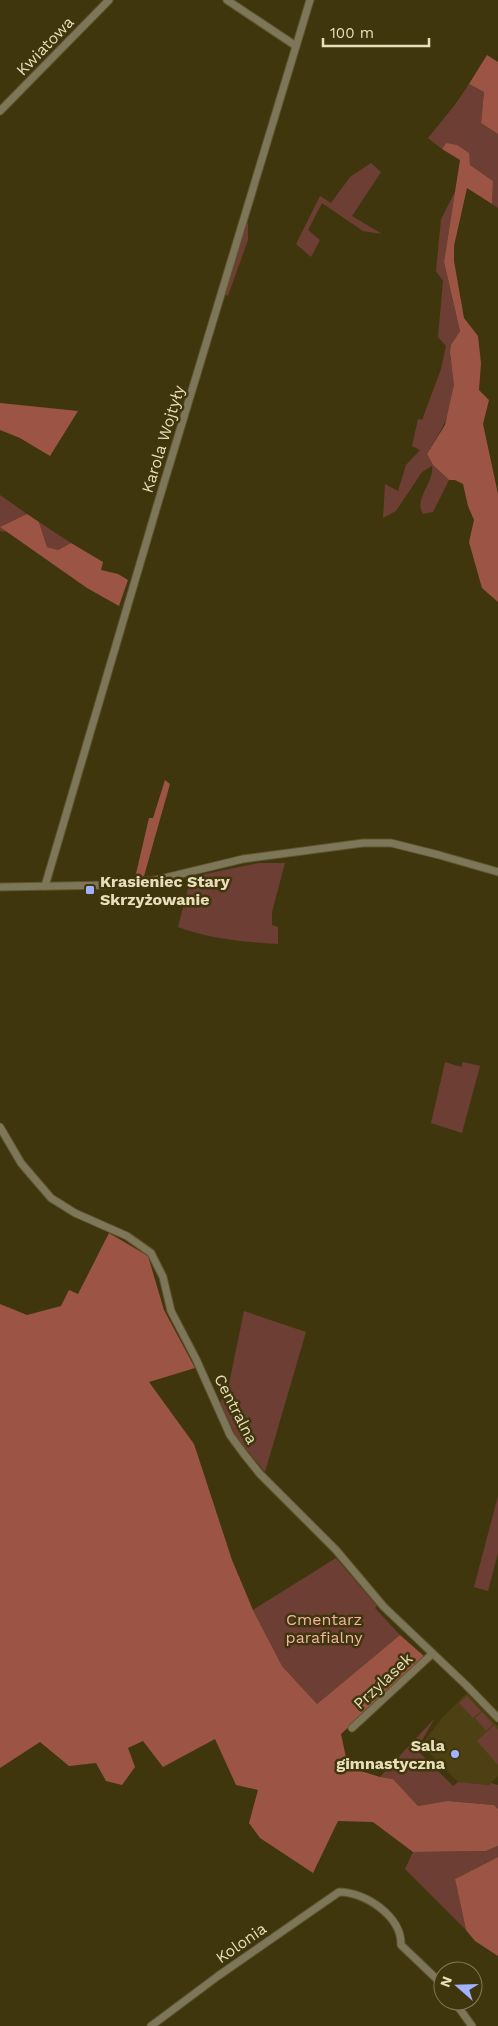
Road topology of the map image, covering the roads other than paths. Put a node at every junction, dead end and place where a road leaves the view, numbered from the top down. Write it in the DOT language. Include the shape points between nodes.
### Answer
graph roads {
  1 [pos="109,0"];
  2 [pos="226,0"];
  3 [pos="310,0"];
  4 [pos="296,46"];
  5 [pos="0,111"];
  6 [pos="498,872"];
  7 [pos="45,886"];
  8 [pos="0,887"];
  9 [pos="0,1128"];
  10 [pos="432,1654"];
  11 [pos="498,1718"];
  12 [pos="352,1728"];
  13 [pos="433,1975"];
  14 [pos="461,2011"];
  15 [pos="151,2026"];
  16 [pos="472,2026"];
  1 -- 5 [label="street, Kwiatowa"];
  2 -- 4 [label="street"];
  3 -- 4 [label="street, Karola Wojtyły"];
  4 -- 7 [label="street, Karola Wojtyły"];
  6 -- 7 [label="street" via="390,843 363,843 243,859 156,880 113,885"];
  7 -- 8 [label="street"];
  9 -- 10 [label="street, Centralna" via="21,1163 51,1198 75,1214 127,1236 151,1253 163,1277 170,1311 230,1435 260,1474"];
  10 -- 11 [label="street, Centralna"];
  10 -- 12 [label="street, Przylasek"];
  13 -- 15 [label="street, Kolonia" via="401,1945 397,1925 368,1898 339,1892"];
  14 -- 16 [label="street"];
}
